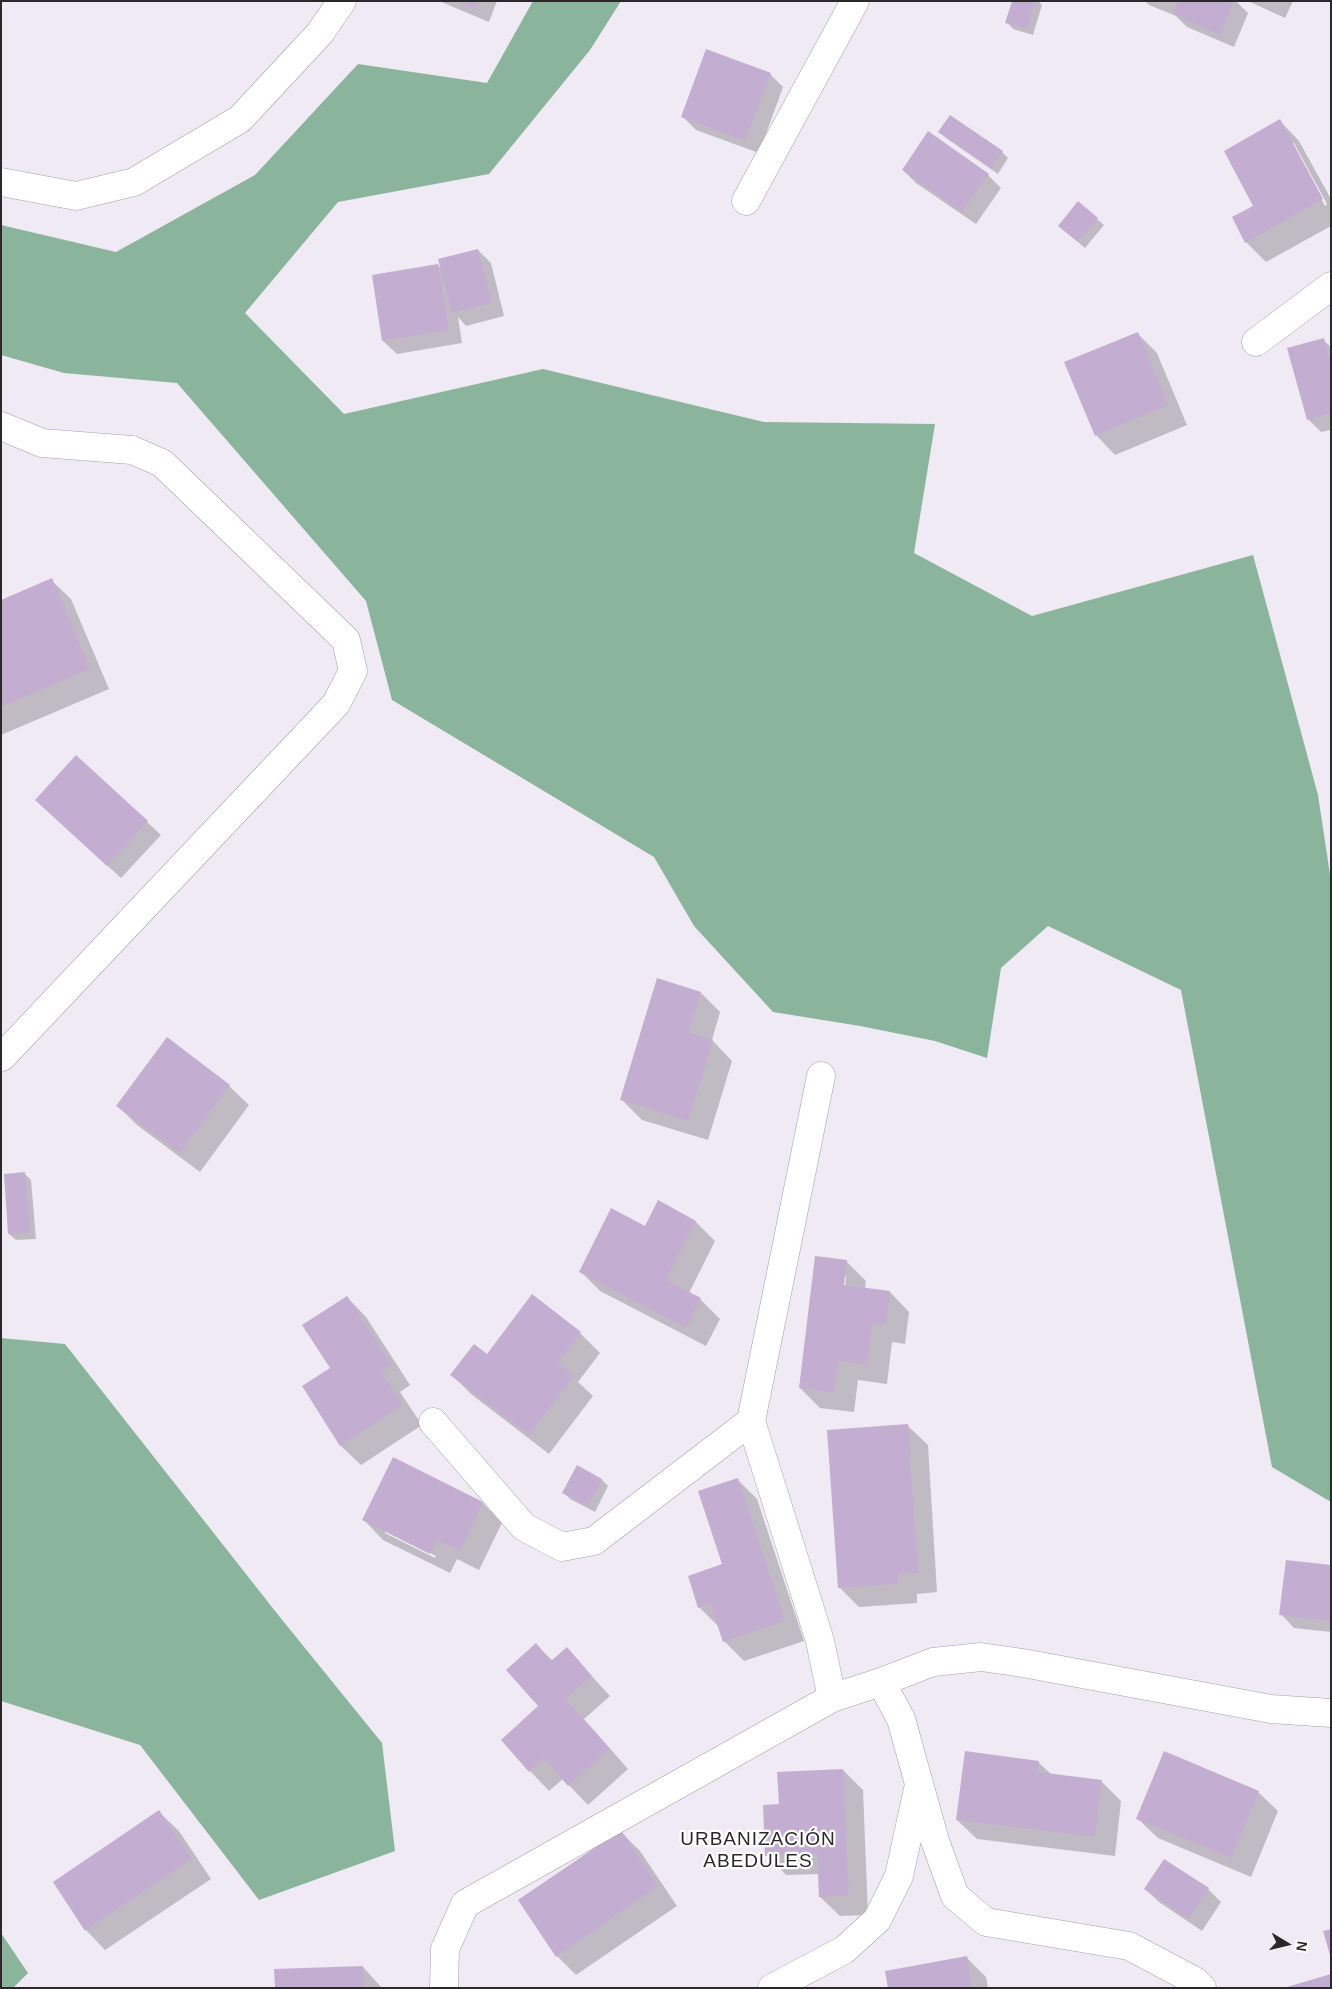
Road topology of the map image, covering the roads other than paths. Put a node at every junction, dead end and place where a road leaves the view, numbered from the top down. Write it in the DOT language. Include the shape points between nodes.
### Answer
graph roads {
  1 [pos="342,1"];
  2 [pos="855,1"];
  3 [pos="1,182"];
  4 [pos="746,201"];
  5 [pos="1331,286"];
  6 [pos="1256,342"];
  7 [pos="1,426"];
  8 [pos="2,1057"];
  9 [pos="821,1076"];
  10 [pos="751,1421"];
  11 [pos="433,1422"];
  12 [pos="881,1682"];
  13 [pos="832,1698"];
  14 [pos="1331,1713"];
  15 [pos="919,1784"];
  16 [pos="444,1988"];
  17 [pos="772,1988"];
  18 [pos="1202,1988"];
  1 -- 3 [label="street" via="320,33 240,119 134,182 76,196"];
  2 -- 4 [label="street"];
  5 -- 6 [label="street"];
  7 -- 8 [label="street" via="42,443 132,450 162,463 346,640 353,671 336,704"];
  9 -- 10 [label="street"];
  10 -- 11 [label="street" via="594,1541 562,1546 524,1527"];
  10 -- 13 [label="street" via="820,1641"];
  12 -- 13 [label="street"];
  12 -- 14 [label="street" via="933,1662 981,1658 1271,1709"];
  12 -- 15 [label="street" via="901,1719"];
  13 -- 16 [label="street" via="465,1904 445,1949"];
  15 -- 17 [label="street" via="899,1876 878,1920 844,1950"];
  15 -- 18 [label="street" via="954,1896 986,1922 1129,1946 1195,1981"];
}
